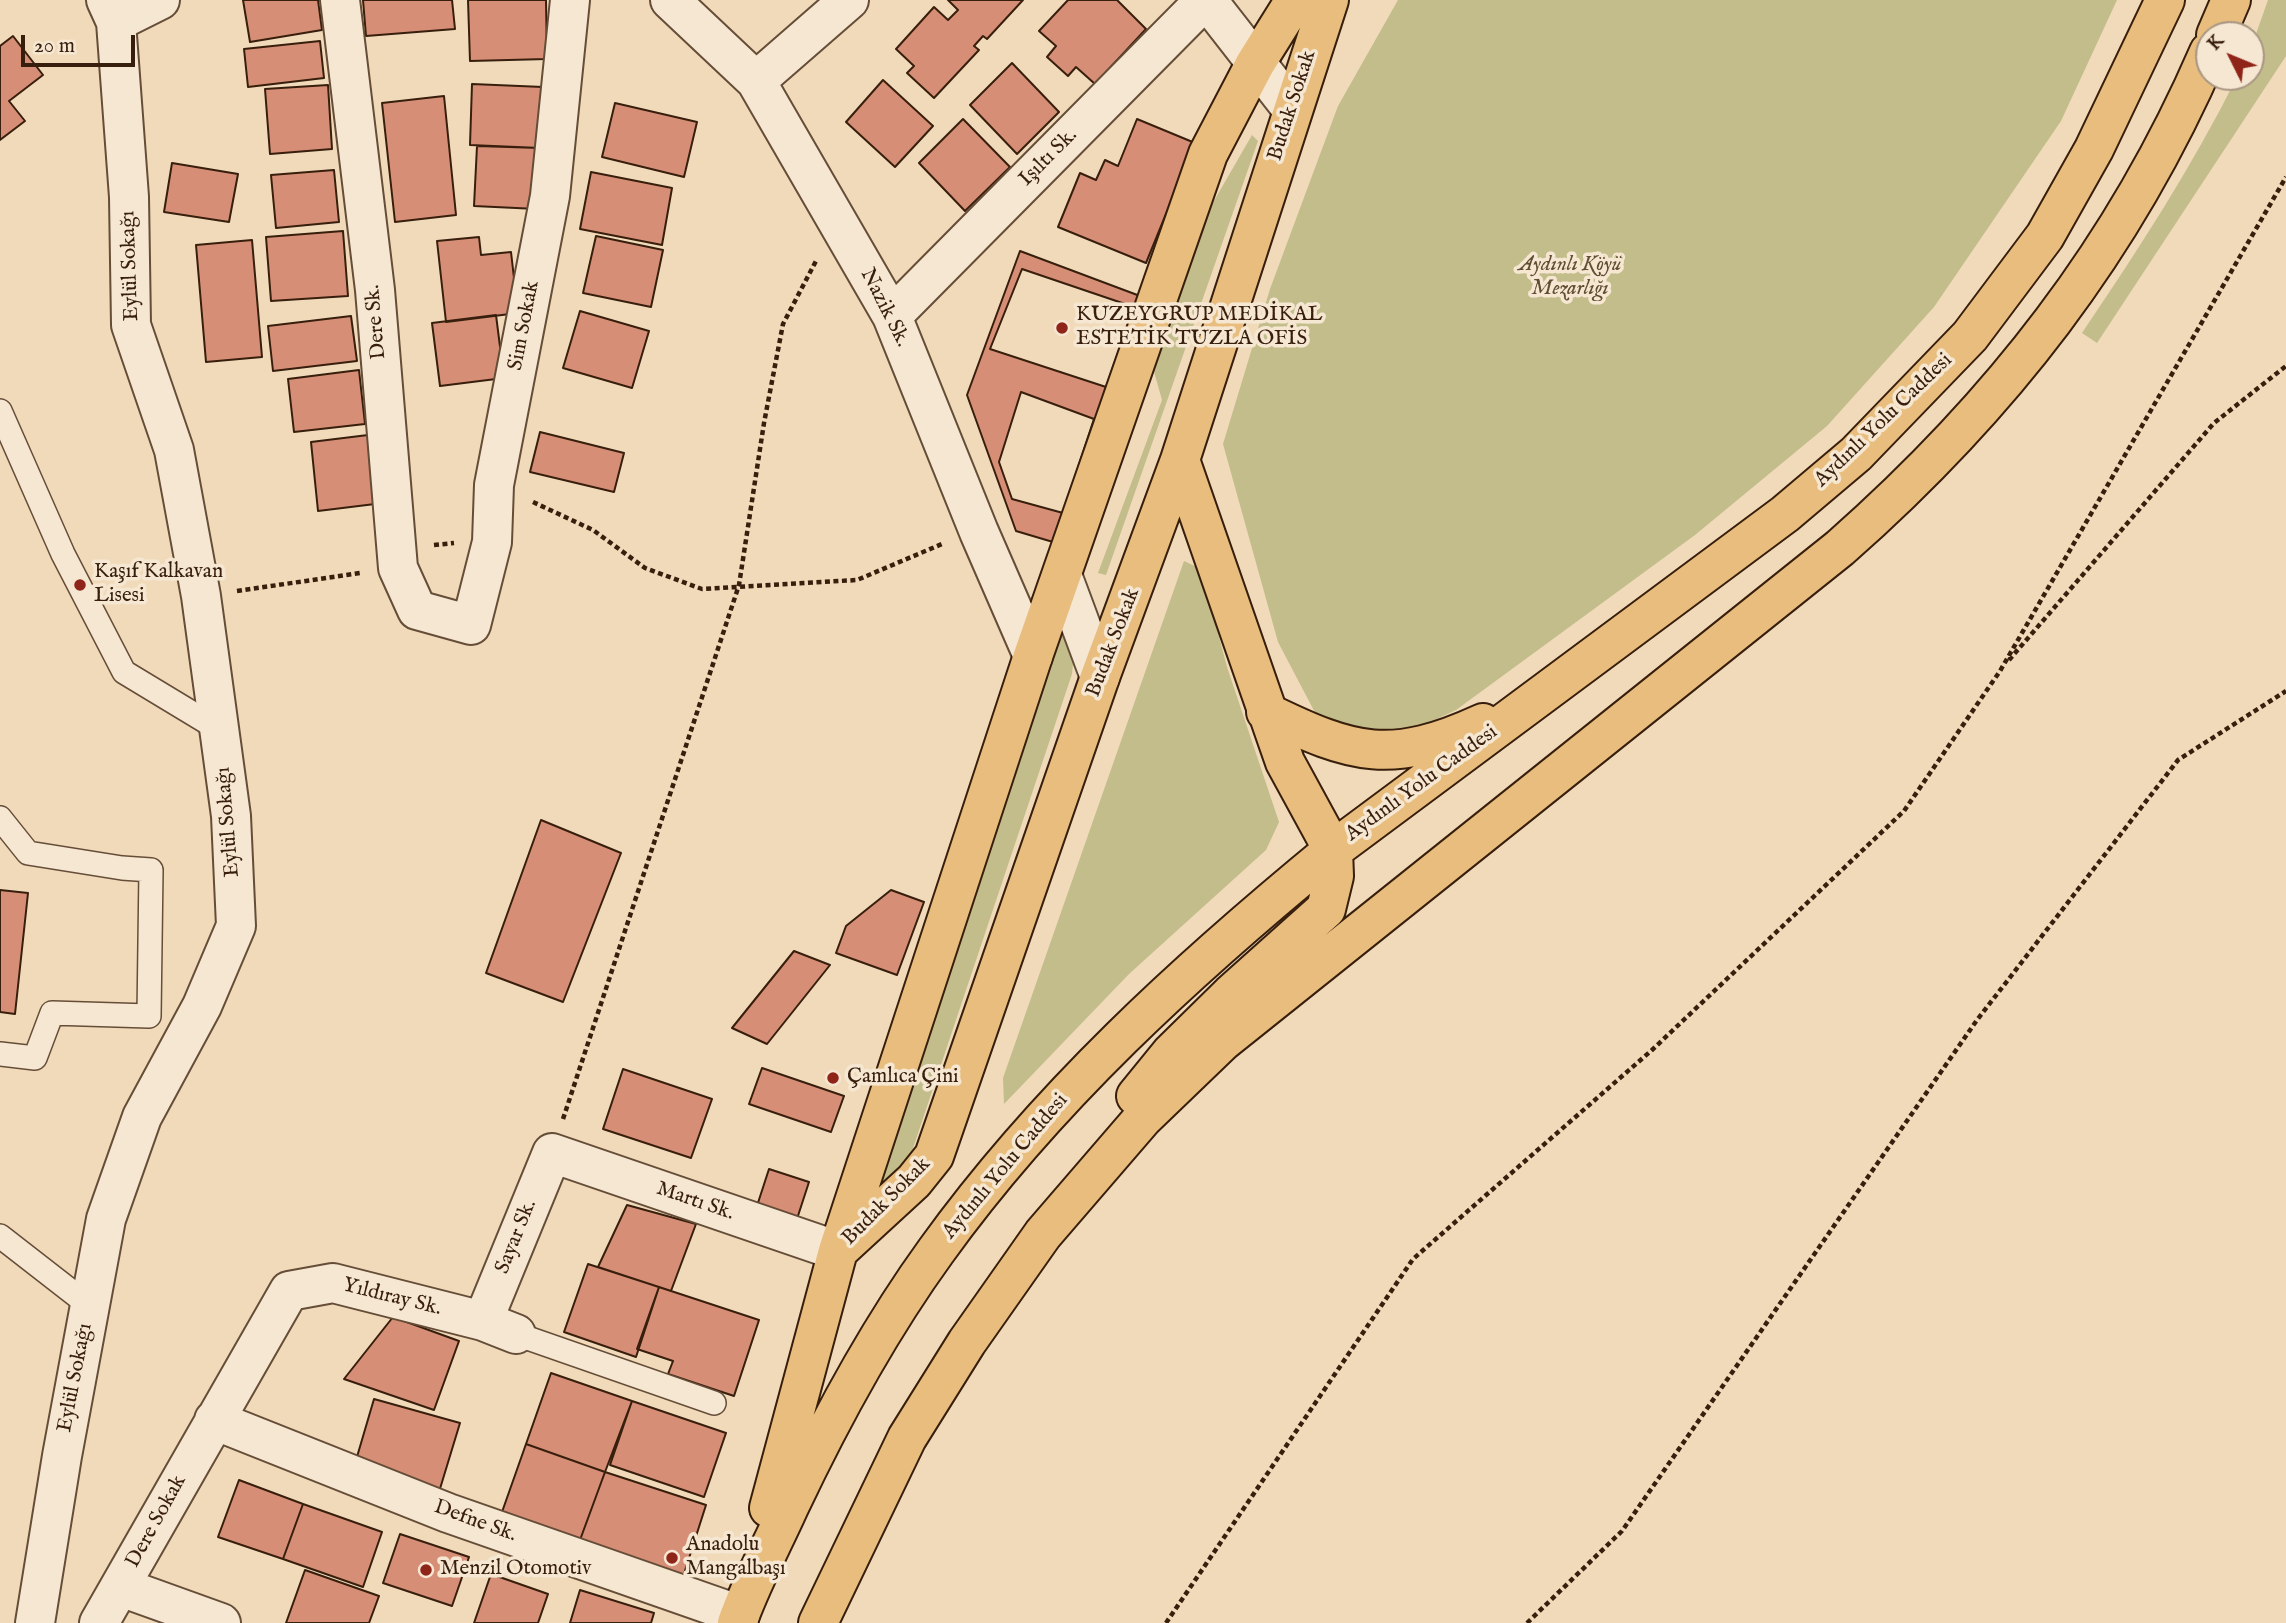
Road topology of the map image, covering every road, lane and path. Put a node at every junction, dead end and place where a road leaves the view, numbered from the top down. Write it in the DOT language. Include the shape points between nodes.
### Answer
graph roads {
  1 [pos="160,0"];
  2 [pos="340,0"];
  3 [pos="570,0"];
  4 [pos="670,0"];
  5 [pos="849,0"];
  6 [pos="1206,0"];
  7 [pos="1295,0"];
  8 [pos="1329,0"];
  9 [pos="2165,0"];
  10 [pos="2231,0"];
  11 [pos="111,11"];
  12 [pos="2222,21"];
  13 [pos="1255,64"];
  14 [pos="756,81"];
  15 [pos="2195,84"];
  16 [pos="1292,109"];
  17 [pos="2286,177"];
  18 [pos="837,221"];
  19 [pos="892,316"];
  20 [pos="2286,366"];
  21 [pos="0,411"];
  22 [pos="1180,460"];
  23 [pos="494,485"];
  24 [pos="979,532"];
  25 [pos="492,542"];
  26 [pos="398,568"];
  27 [pos="1062,575"];
  28 [pos="739,585"];
  29 [pos="201,596"];
  30 [pos="447,617"];
  31 [pos="1033,656"];
  32 [pos="2000,671"];
  33 [pos="1100,677"];
  34 [pos="1553,687"];
  35 [pos="2286,691"];
  36 [pos="1266,712"];
  37 [pos="220,730"];
  38 [pos="0,818"];
  39 [pos="1333,850"];
  40 [pos="0,851"];
  41 [pos="28,853"];
  42 [pos="0,1054"];
  43 [pos="552,1153"];
  44 [pos="1042,1234"];
  45 [pos="0,1236"];
  46 [pos="838,1251"];
  47 [pos="90,1306"];
  48 [pos="499,1327"];
  49 [pos="714,1403"];
  50 [pos="214,1420"];
  51 [pos="121,1587"];
  52 [pos="739,1619"];
  53 [pos="35,1623"];
  54 [pos="99,1623"];
  55 [pos="221,1623"];
  56 [pos="818,1623"];
  57 [pos="1166,1623"];
  58 [pos="1527,1623"];
  1 -- 11 [label="street"];
  2 -- 26 [label="street, Dere Sk." via="375,290"];
  3 -- 23 [label="street, Sim Sokak" via="550,196"];
  4 -- 14 [label="street, Nazik Sk."];
  5 -- 14 [label="street"];
  6 -- 13 [label="street"];
  6 -- 19 [label="street, Işıltı Sk."];
  7 -- 13 [label="main road, Budak Sokak"];
  8 -- 16 [label="main road, Budak Sokak"];
  9 -- 34 [label="main road, Aydınlı Yolu Caddesi" via="2094,149 2045,236 1970,336 1846,463"];
  10 -- 12 [label="main road"];
  11 -- 29 [label="street, Eylül Sokağı" via="129,197 131,325 174,450"];
  13 -- 16 [label="street"];
  13 -- 27 [label="main road, Budak Sokak" via="1208,154"];
  14 -- 18 [label="street, Nazik Sk."];
  15 -- 44 [label="main road" via="2148,175 2044,334 1993,398 1910,486 1840,548 1222,1042 1143,1118"];
  16 -- 22 [label="main road, Budak Sokak"];
  17 -- 32 [label="path"];
  18 -- 19 [label="street, Nazik Sk."];
  18 -- 28 [label="path" via="783,324"];
  19 -- 24 [label="street, Nazik Sk."];
  20 -- 32 [label="path" via="2214,423"];
  21 -- 37 [label="lane" via="63,554 124,672"];
  22 -- 33 [label="main road, Budak Sokak"];
  22 -- 36 [label="main road"];
  23 -- 25 [label="street, Sim Sokak"];
  23 -- 28 [label="path" via="593,530 645,568 702,589"];
  24 -- 28 [label="path" via="858,580"];
  24 -- 31 [label="street, Nazik Sk."];
  25 -- 26 [label="path" via="427,547"];
  25 -- 30 [label="street, Sim Sokak" via="471,625"];
  26 -- 29 [label="path"];
  26 -- 30 [label="street, Dere Sk." via="417,610"];
  27 -- 31 [label="main road, Budak Sokak"];
  27 -- 33 [label="street"];
  28 -- 43 [label="path"];
  29 -- 37 [label="street, Eylül Sokağı"];
  31 -- 46 [label="main road, Budak Sokak"];
  32 -- 57 [label="path" via="1904,811 1652,1050 1413,1259"];
  33 -- 46 [label="main road, Budak Sokak" via="933,1156 914,1181"];
  34 -- 36 [label="main road" via="1456,736 1399,752 1355,750"];
  34 -- 39 [label="main road, Aydınlı Yolu Caddesi"];
  35 -- 58 [label="path" via="2178,760 1977,1020 1622,1531"];
  36 -- 39 [label="main road" via="1285,762"];
  37 -- 47 [label="street, Eylül Sokağı" via="231,816 236,926 202,1006 142,1117 106,1219"];
  38 -- 41 [label="lane"];
  39 -- 44 [label="main road" via="1334,876 1326,909 1171,1053 1096,1152"];
  39 -- 52 [label="main road, Aydınlı Yolu Caddesi" via="1261,909 1099,1061 936,1250 867,1355 824,1433"];
  40 -- 41 [label="lane"];
  41 -- 42 [label="lane" via="151,870 149,1016 52,1013 35,1058"];
  43 -- 46 [label="street, Martı Sk."];
  43 -- 48 [label="street, Sayar Sk."];
  44 -- 56 [label="main road" via="907,1438"];
  45 -- 47 [label="lane"];
  46 -- 52 [label="main road, Budak Sokak"];
  47 -- 53 [label="street, Eylül Sokağı"];
  48 -- 49 [label="lane"];
  48 -- 50 [label="street, Yıldıray Sk." via="333,1283 289,1291"];
  50 -- 51 [label="street, Dere Sokak"];
  50 -- 52 [label="street, Defne Sk." via="448,1513"];
  51 -- 54 [label="street, Dere Sokak"];
  51 -- 55 [label="street"];
}
